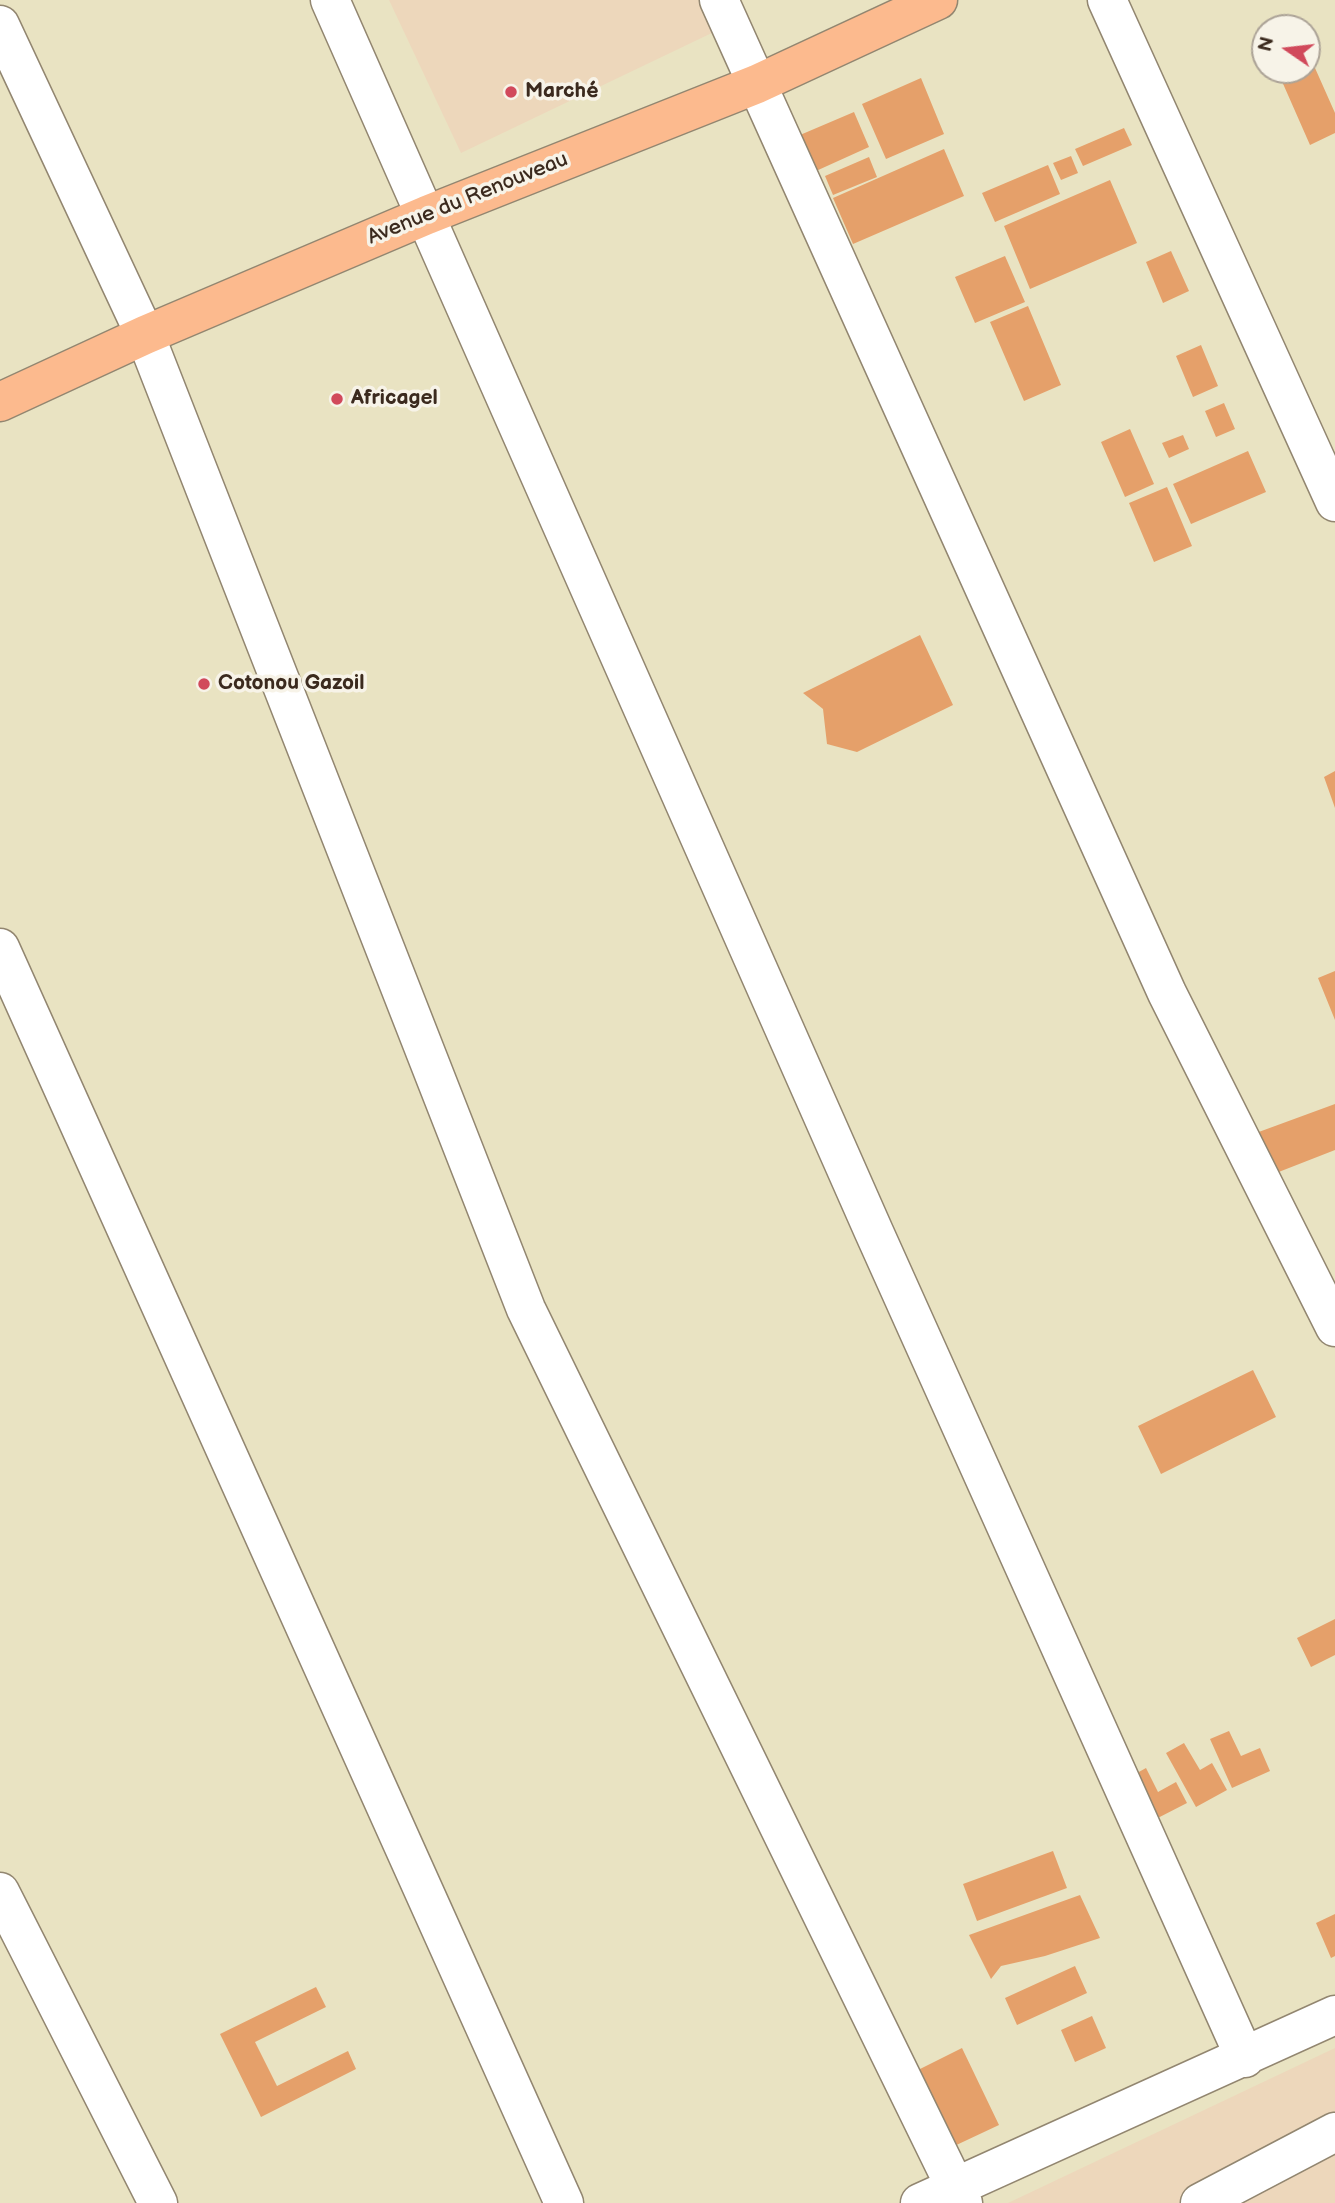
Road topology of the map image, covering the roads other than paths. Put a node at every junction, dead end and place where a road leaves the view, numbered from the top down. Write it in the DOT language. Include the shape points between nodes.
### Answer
graph roads {
  1 [pos="330,0"];
  2 [pos="719,0"];
  3 [pos="938,0"];
  4 [pos="1107,0"];
  5 [pos="0,25"];
  6 [pos="757,84"];
  7 [pos="427,215"];
  8 [pos="145,335"];
  9 [pos="0,402"];
  10 [pos="1335,502"];
  11 [pos="0,948"];
  12 [pos="1335,1327"];
  13 [pos="0,1892"];
  14 [pos="1335,2015"];
  15 [pos="1245,2058"];
  16 [pos="1335,2132"];
  17 [pos="959,2195"];
  18 [pos="158,2203"];
  19 [pos="564,2203"];
  20 [pos="920,2203"];
  21 [pos="1200,2203"];
  1 -- 7 [label="street"];
  2 -- 6 [label="street"];
  3 -- 6 [label="main road, Avenue du Renouveau"];
  4 -- 10 [label="street"];
  5 -- 8 [label="street"];
  6 -- 7 [label="main road, Avenue du Renouveau"];
  6 -- 12 [label="street" via="1167,993"];
  7 -- 8 [label="main road, Avenue du Renouveau"];
  7 -- 15 [label="street" via="880,1245"];
  8 -- 9 [label="main road, Avenue du Renouveau"];
  8 -- 17 [label="street" via="526,1310"];
  11 -- 19 [label="street"];
  13 -- 18 [label="street"];
  14 -- 15 [label="street"];
  15 -- 17 [label="street"];
  16 -- 21 [label="street"];
  17 -- 20 [label="street"];
}
